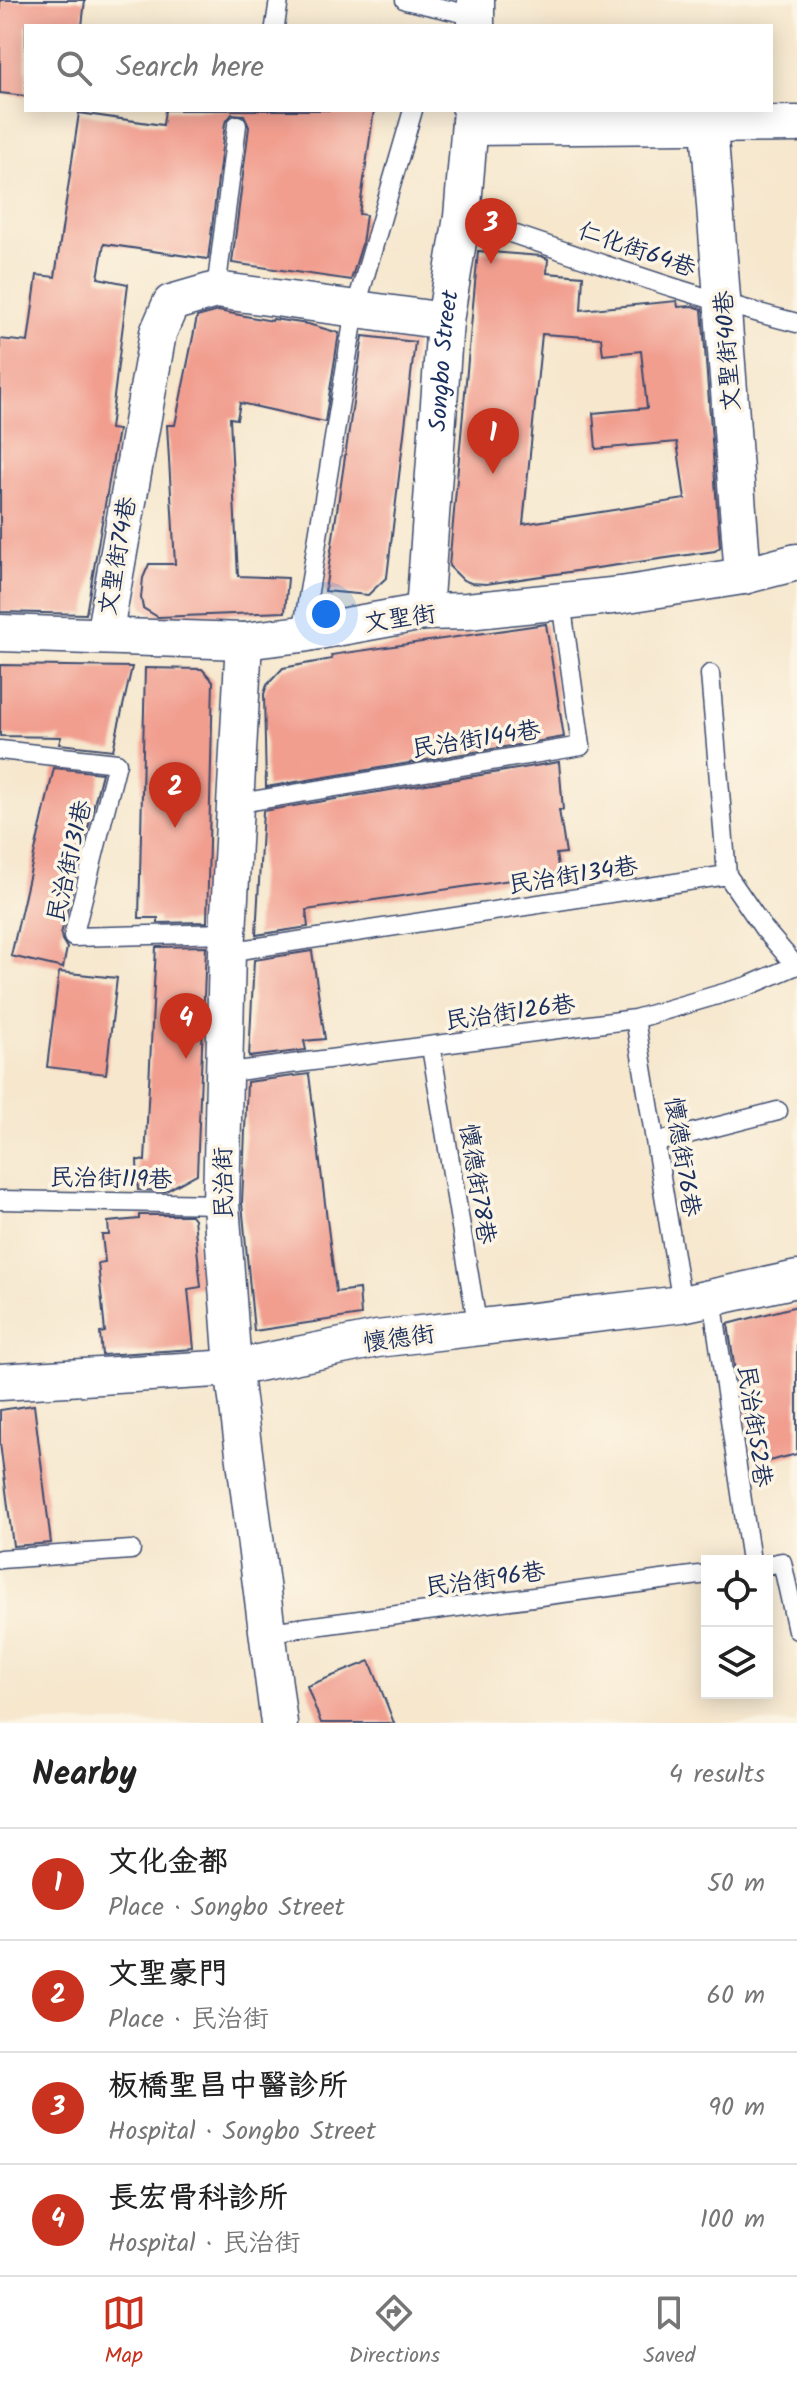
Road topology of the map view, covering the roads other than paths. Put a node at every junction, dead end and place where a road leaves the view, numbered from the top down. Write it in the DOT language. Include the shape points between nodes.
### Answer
graph roads {
  1 [pos="279,0"];
  2 [pos="405,0"];
  3 [pos="462,15"];
  4 [pos="275,24"];
  5 [pos="412,112"];
  6 [pos="470,119"];
  7 [pos="797,124"];
  8 [pos="237,125"];
  9 [pos="709,126"];
  10 [pos="462,217"];
  11 [pos="216,290"];
  12 [pos="725,305"];
  13 [pos="355,310"];
  14 [pos="445,321"];
  15 [pos="797,323"];
  16 [pos="797,562"];
  17 [pos="743,576"];
  18 [pos="561,601"];
  19 [pos="424,612"];
  20 [pos="0,633"];
  21 [pos="302,634"];
  22 [pos="104,636"];
  23 [pos="244,641"];
  24 [pos="710,674"];
  25 [pos="0,750"];
  26 [pos="234,804"];
  27 [pos="727,875"];
  28 [pos="227,943"];
  29 [pos="796,965"];
  30 [pos="635,1019"];
  31 [pos="431,1047"];
  32 [pos="222,1073"];
  33 [pos="778,1111"];
  34 [pos="657,1142"];
  35 [pos="0,1200"];
  36 [pos="221,1204"];
  37 [pos="797,1279"];
  38 [pos="697,1301"];
  39 [pos="478,1329"];
  40 [pos="233,1368"];
  41 [pos="0,1382"];
  42 [pos="131,1550"];
  43 [pos="750,1555"];
  44 [pos="0,1559"];
  45 [pos="773,1564"];
  46 [pos="701,1575"];
  47 [pos="797,1630"];
  48 [pos="269,1632"];
  49 [pos="279,1723"];
  1 -- 4 [label="lane"];
  2 -- 3 [label="lane"];
  5 -- 13 [label="lane"];
  6 -- 9 [label="street"];
  6 -- 10 [label="street, Songbo Street"];
  7 -- 9 [label="street"];
  8 -- 11 [label="lane"];
  9 -- 12 [label="street, 文聖街40巷"];
  10 -- 12 [label="lane, 仁化街64巷"];
  10 -- 14 [label="street, Songbo Street"];
  11 -- 13 [label="street"];
  11 -- 22 [label="street, 文聖街74巷" via="171,303 158,333"];
  12 -- 15 [label="lane, 仁化街64巷"];
  12 -- 17 [label="street, 文聖街40巷"];
  13 -- 14 [label="street"];
  13 -- 21 [label="lane"];
  14 -- 19 [label="street, Songbo Street"];
  16 -- 17 [label="street, 文聖街"];
  17 -- 18 [label="street, 文聖街"];
  18 -- 19 [label="street, 文聖街"];
  18 -- 26 [label="lane, 民治街144巷" via="581,746"];
  19 -- 21 [label="street, 文聖街"];
  20 -- 22 [label="street, 文聖街"];
  21 -- 23 [label="street, 文聖街"];
  22 -- 23 [label="street, 文聖街"];
  23 -- 26 [label="street, 民治街"];
  24 -- 27 [label="lane"];
  25 -- 28 [label="lane, 民治街131巷" via="117,763 73,937"];
  26 -- 28 [label="street, 民治街"];
  27 -- 28 [label="lane, 民治街134巷"];
  27 -- 29 [label="lane"];
  28 -- 32 [label="street, 民治街"];
  29 -- 30 [label="lane, 民治街126巷" via="748,986"];
  30 -- 31 [label="lane, 民治街126巷"];
  30 -- 34 [label="lane, 懷德街76巷"];
  31 -- 32 [label="lane, 民治街126巷"];
  31 -- 39 [label="lane, 懷德街78巷"];
  32 -- 36 [label="street, 民治街"];
  33 -- 34 [label="lane"];
  34 -- 38 [label="lane, 懷德街76巷"];
  35 -- 36 [label="lane, 民治街119巷"];
  36 -- 40 [label="street, 民治街"];
  37 -- 38 [label="street, 懷德街"];
  38 -- 39 [label="street, 懷德街"];
  38 -- 43 [label="lane, 民治街52巷"];
  39 -- 40 [label="street, 懷德街" via="377,1339"];
  40 -- 41 [label="street, 懷德街"];
  40 -- 48 [label="street, 民治街"];
  42 -- 44 [label="lane"];
  45 -- 47 [label="lane" via="782,1562"];
  46 -- 48 [label="lane, 民治街96巷"];
  48 -- 49 [label="street, 民治街"];
}
